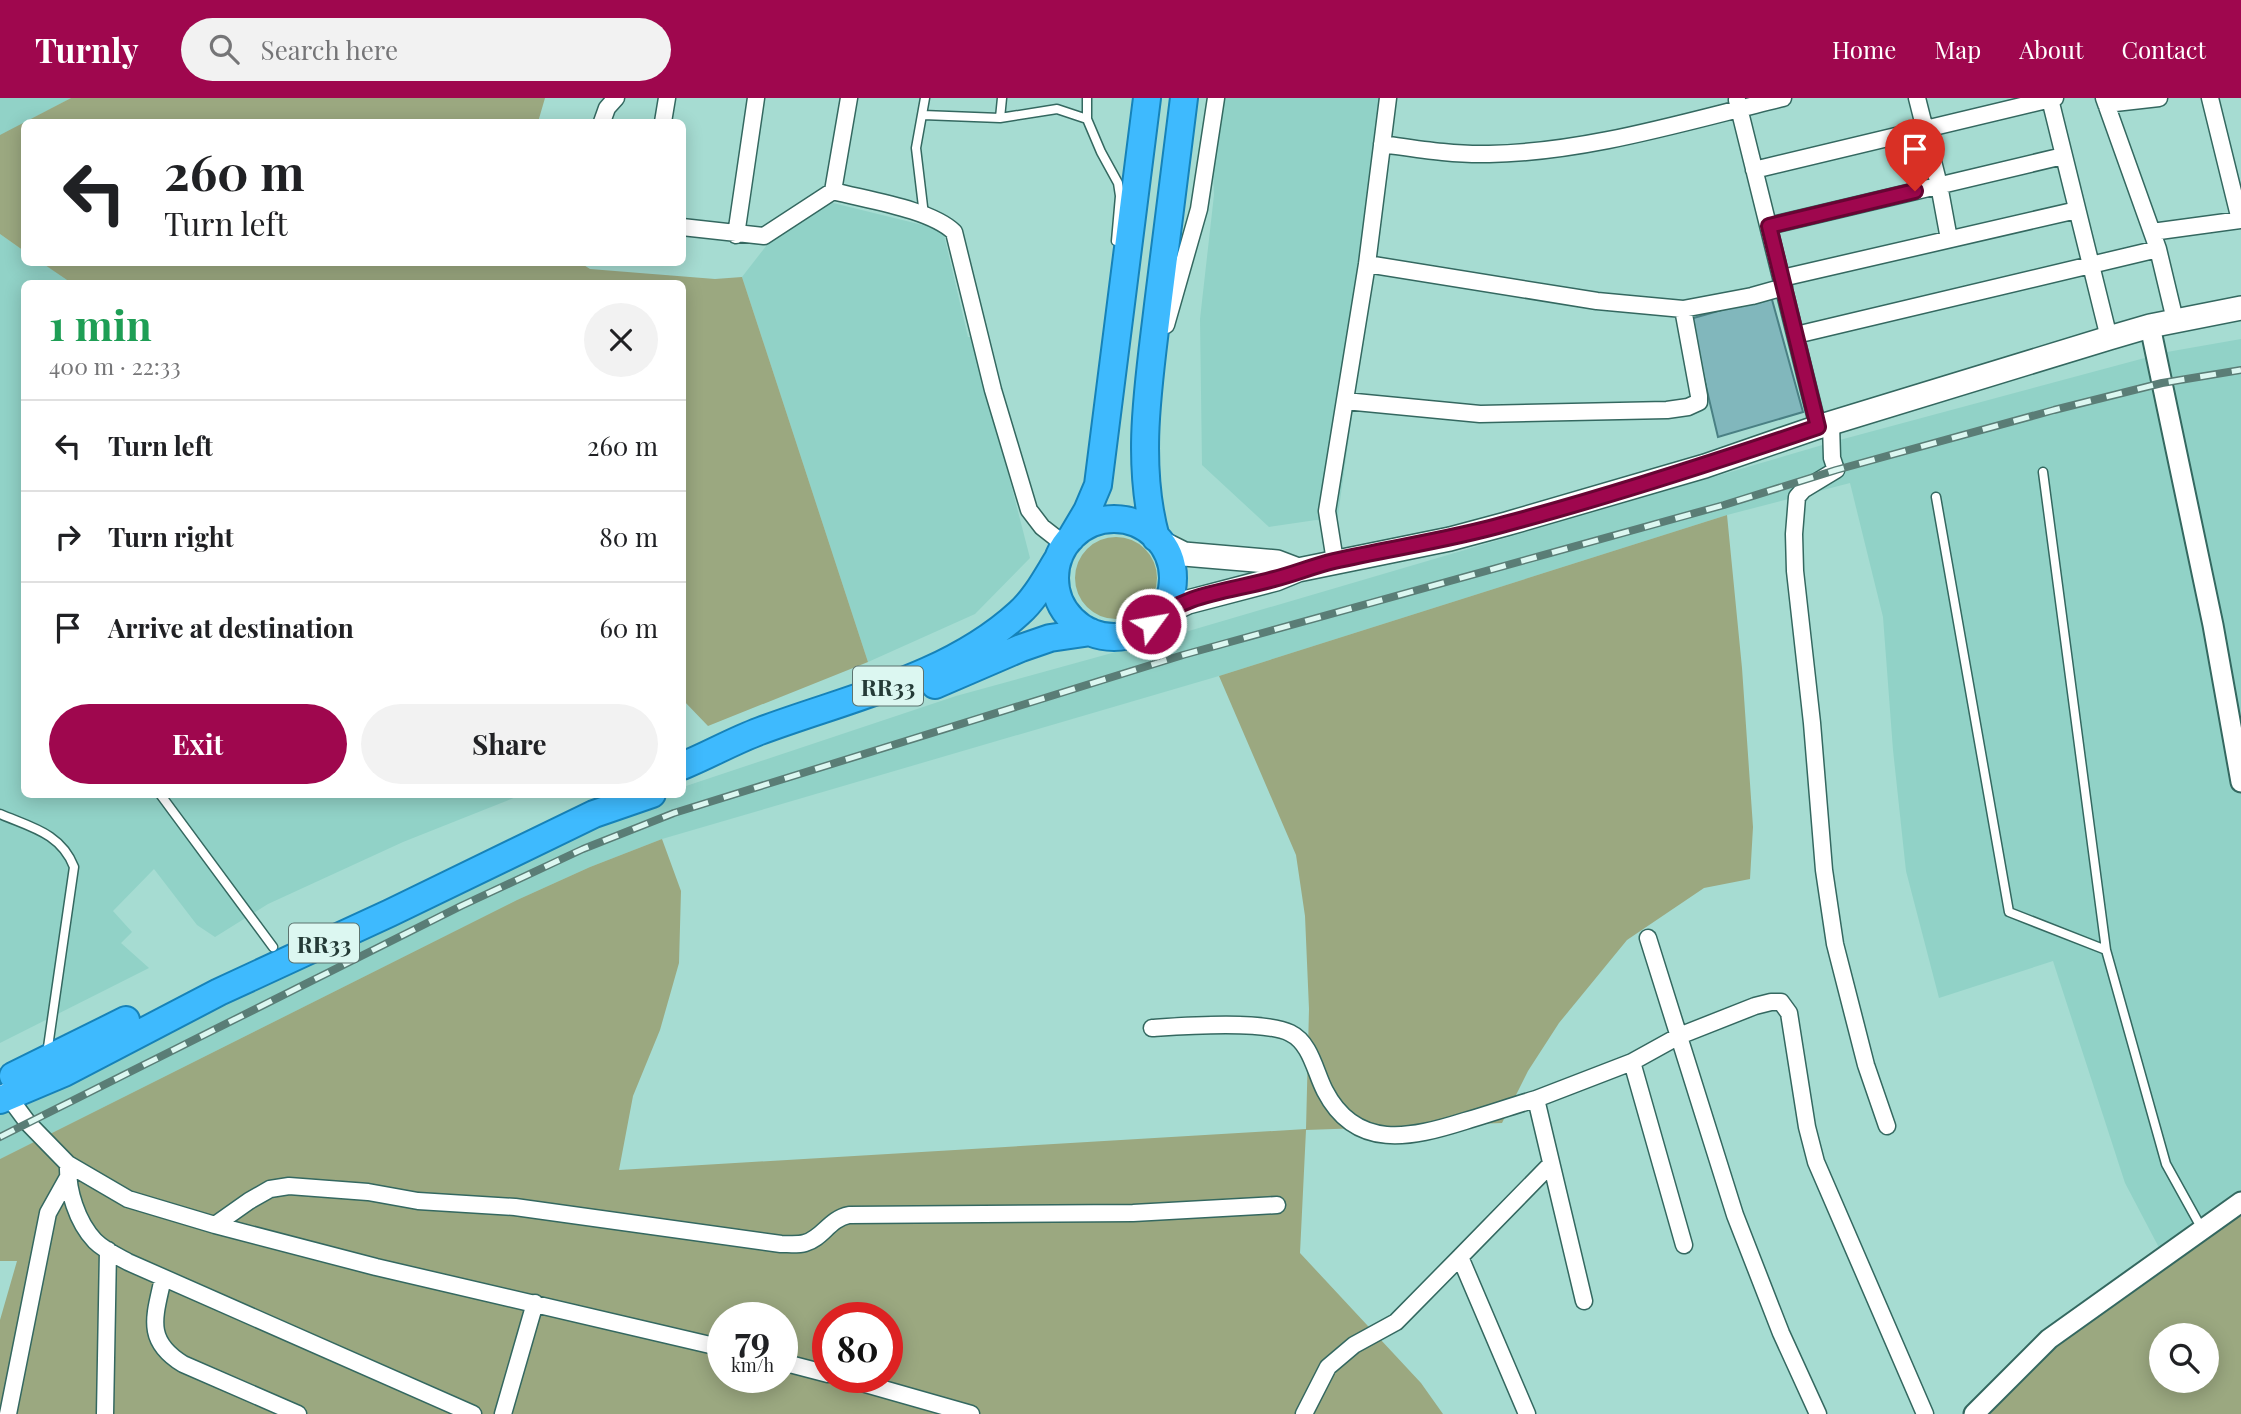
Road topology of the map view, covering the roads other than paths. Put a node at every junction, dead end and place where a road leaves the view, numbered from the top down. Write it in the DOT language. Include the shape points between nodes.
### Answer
graph roads {
  1 [pos="616,98"];
  2 [pos="667,98"];
  3 [pos="756,98"];
  4 [pos="849,98"];
  5 [pos="925,98"];
  6 [pos="1002,98"];
  7 [pos="1087,98"];
  8 [pos="1147,98"];
  9 [pos="1184,98"];
  10 [pos="1216,98"];
  11 [pos="1388,98"];
  12 [pos="1783,98"];
  13 [pos="1917,98"];
  14 [pos="2159,98"];
  15 [pos="2210,98"];
  16 [pos="2052,99"];
  17 [pos="2105,101"];
  18 [pos="1738,103"];
  19 [pos="923,115"];
  20 [pos="1000,118"];
  21 [pos="603,119"];
  22 [pos="664,119"];
  23 [pos="1087,119"];
  24 [pos="1925,128"];
  25 [pos="1382,144"];
  26 [pos="2063,156"];
  27 [pos="1754,170"];
  28 [pos="1939,186"];
  29 [pos="833,191"];
  30 [pos="2077,210"];
  31 [pos="924,215"];
  32 [pos="2240,220"];
  33 [pos="1769,226"];
  34 [pos="686,228"];
  35 [pos="2152,232"];
  36 [pos="736,234"];
  37 [pos="1949,239"];
  38 [pos="2158,250"];
  39 [pos="1115,255"];
  40 [pos="1367,264"];
  41 [pos="2090,264"];
  42 [pos="1115,268"];
  43 [pos="1783,282"];
  44 [pos="2241,308"];
  45 [pos="1683,309"];
  46 [pos="1121,312"];
  47 [pos="2175,320"];
  48 [pos="2150,326"];
  49 [pos="1796,335"];
  50 [pos="2109,338"];
  51 [pos="1148,388"];
  52 [pos="1345,401"];
  53 [pos="1825,426"];
  54 [pos="2043,472"];
  55 [pos="1936,497"];
  56 [pos="1158,540"];
  57 [pos="1065,547"];
  58 [pos="1335,561"];
  59 [pos="1298,570"];
  60 [pos="1160,615"];
  61 [pos="1091,632"];
  62 [pos="686,764"];
  63 [pos="2241,782"];
  64 [pos="686,783"];
  65 [pos="163,798"];
  66 [pos="601,798"];
  67 [pos="640,798"];
  68 [pos="0,814"];
  69 [pos="1648,938"];
  70 [pos="273,947"];
  71 [pos="2106,950"];
  72 [pos="1152,1028"];
  73 [pos="1679,1036"];
  74 [pos="46,1060"];
  75 [pos="1632,1062"];
  76 [pos="2,1091"];
  77 [pos="1536,1099"];
  78 [pos="1887,1126"];
  79 [pos="1551,1164"];
  80 [pos="68,1172"];
  81 [pos="2241,1202"];
  82 [pos="1277,1205"];
  83 [pos="215,1225"];
  84 [pos="2202,1229"];
  85 [pos="1684,1245"];
  86 [pos="108,1250"];
  87 [pos="1460,1257"];
  88 [pos="163,1278"];
  89 [pos="1584,1301"];
  90 [pos="535,1303"];
  91 [pos="707,1344"];
  92 [pos="897,1393"];
  93 [pos="8,1414"];
  94 [pos="105,1414"];
  95 [pos="298,1414"];
  96 [pos="473,1414"];
  97 [pos="503,1414"];
  98 [pos="971,1414"];
  99 [pos="1304,1414"];
  100 [pos="1527,1414"];
  101 [pos="1818,1414"];
  102 [pos="1925,1414"];
  103 [pos="1974,1414"];
  1 -- 21 [label="street"];
  2 -- 22 [label="street"];
  3 -- 36 [label="street"];
  4 -- 29 [label="street"];
  5 -- 19 [label="lane"];
  6 -- 20 [label="lane"];
  7 -- 23 [label="lane"];
  8 -- 46 [label="highway"];
  9 -- 51 [label="highway"];
  10 -- 51 [label="street" via="1199,209"];
  11 -- 25 [label="street"];
  12 -- 18 [label="street"];
  13 -- 24 [label="street"];
  14 -- 17 [label="street"];
  15 -- 32 [label="street"];
  16 -- 24 [label="street"];
  16 -- 26 [label="street"];
  17 -- 35 [label="street"];
  18 -- 25 [label="street" via="1637,134 1541,150 1450,154"];
  18 -- 27 [label="street"];
  19 -- 20 [label="lane"];
  19 -- 31 [label="lane" via="916,148"];
  20 -- 23 [label="lane" via="1057,109"];
  23 -- 39 [label="lane" via="1118,183"];
  24 -- 27 [label="street"];
  24 -- 28 [label="street"];
  25 -- 40 [label="street"];
  26 -- 28 [label="street"];
  26 -- 30 [label="street"];
  27 -- 33 [label="street"];
  28 -- 33 [label="street"];
  28 -- 37 [label="street"];
  29 -- 31 [label="street"];
  29 -- 36 [label="street" via="764,236"];
  30 -- 37 [label="street"];
  30 -- 41 [label="street"];
  31 -- 57 [label="street" via="954,232 993,390 1029,510"];
  32 -- 35 [label="street"];
  33 -- 43 [label="street"];
  34 -- 36 [label="street"];
  35 -- 38 [label="street"];
  37 -- 43 [label="street"];
  38 -- 41 [label="street"];
  38 -- 47 [label="street"];
  40 -- 45 [label="street" via="1597,301"];
  40 -- 52 [label="street"];
  41 -- 49 [label="street"];
  41 -- 50 [label="street"];
  42 -- 46 [label="lane"];
  43 -- 45 [label="street" via="1752,296"];
  43 -- 49 [label="street"];
  44 -- 47 [label="main road, RR33"];
  45 -- 52 [label="street" via="1699,396 1699,402 1688,407 1480,414"];
  46 -- 57 [label="highway" via="1098,485"];
  47 -- 48 [label="main road, RR33"];
  48 -- 50 [label="main road, RR33"];
  48 -- 63 [label="street"];
  49 -- 53 [label="street"];
  50 -- 53 [label="main road, RR33"];
  51 -- 56 [label="highway" via="1145,483"];
  52 -- 58 [label="street" via="1327,511"];
  53 -- 58 [label="main road, RR33" via="1506,524"];
  53 -- 78 [label="street" via="1836,470 1797,497 1795,570 1835,944"];
  54 -- 71 [label="lane"];
  55 -- 71 [label="lane" via="2009,912"];
  56 -- 57 [label="highway, RR33" via="1146,529 1121,519 1093,523"];
  56 -- 59 [label="main road, RR33" via="1184,554 1277,562"];
  56 -- 60 [label="highway" via="1172,569 1173,585"];
  57 -- 61 [label="highway" via="1055,574 1057,592 1064,609"];
  57 -- 62 [label="highway, RR33" via="1021,611 998,631 948,661 757,732"];
  58 -- 59 [label="main road, RR33"];
  59 -- 60 [label="main road, RR33" via="1206,596"];
  60 -- 61 [label="highway, RR33" via="1128,635"];
  61 -- 64 [label="highway, RR33" via="1021,648 915,694 763,748"];
  65 -- 70 [label="lane"];
  66 -- 70 [label="highway, RR33"];
  67 -- 76 [label="highway, RR33" via="594,814 219,992 64,1073"];
  68 -- 74 [label="lane" via="50,836 61,844 74,867"];
  69 -- 73 [label="street"];
  70 -- 74 [label="highway, RR33"];
  71 -- 84 [label="lane" via="2166,1164"];
  72 -- 77 [label="street" via="1257,1026 1291,1033 1313,1062 1332,1105 1371,1132 1422,1135"];
  73 -- 75 [label="street"];
  73 -- 101 [label="street" via="1735,1215"];
  73 -- 102 [label="street" via="1771,1002 1781,1002 1789,1013 1816,1162"];
  74 -- 76 [label="highway, RR33"];
  75 -- 77 [label="street"];
  75 -- 85 [label="street"];
  76 -- 80 [label="street"];
  77 -- 79 [label="street"];
  79 -- 87 [label="street"];
  79 -- 89 [label="street"];
  80 -- 83 [label="street" via="128,1199"];
  80 -- 86 [label="street" via="80,1218 95,1241"];
  80 -- 93 [label="street" via="48,1213"];
  81 -- 84 [label="street"];
  82 -- 83 [label="street" via="1133,1213 849,1215 838,1217 814,1238 798,1244 515,1207 289,1186 249,1200"];
  83 -- 90 [label="street"];
  84 -- 103 [label="street" via="2049,1339"];
  86 -- 88 [label="street"];
  86 -- 94 [label="street"];
  87 -- 99 [label="street" via="1396,1322 1353,1345 1328,1367"];
  87 -- 100 [label="street"];
  88 -- 95 [label="street" via="154,1321 167,1355"];
  88 -- 96 [label="street"];
  90 -- 91 [label="street"];
  90 -- 97 [label="street"];
  92 -- 98 [label="street"];
}
